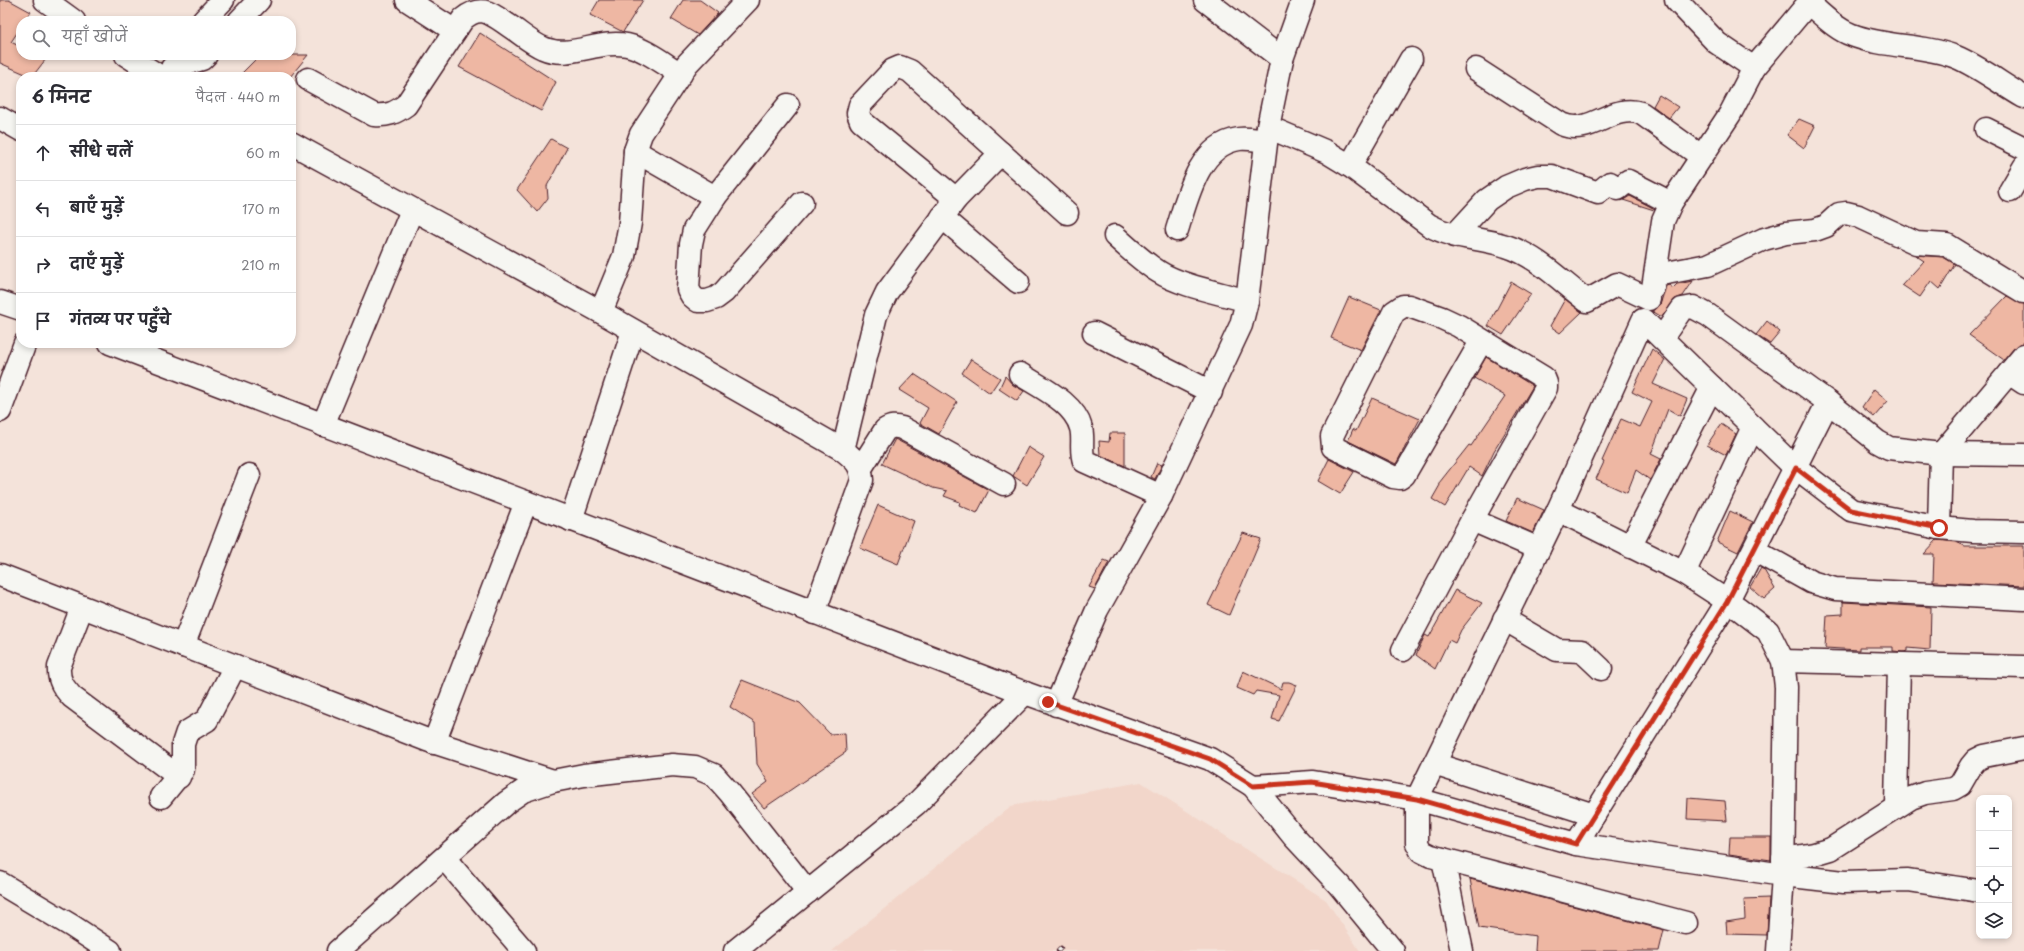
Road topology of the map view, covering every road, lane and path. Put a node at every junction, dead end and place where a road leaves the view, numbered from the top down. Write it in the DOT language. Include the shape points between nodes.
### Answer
graph roads {
  1 [pos="45,0"];
  2 [pos="223,0"];
  3 [pos="259,0"];
  4 [pos="407,0"];
  5 [pos="748,0"];
  6 [pos="1206,0"];
  7 [pos="1303,0"];
  8 [pos="1676,0"];
  9 [pos="1809,1"];
  10 [pos="67,16"];
  11 [pos="208,16"];
  12 [pos="244,16"];
  13 [pos="455,31"];
  14 [pos="1282,59"];
  15 [pos="1411,59"];
  16 [pos="141,60"];
  17 [pos="199,60"];
  18 [pos="1754,68"];
  19 [pos="168,69"];
  20 [pos="1476,69"];
  21 [pos="681,74"];
  22 [pos="308,79"];
  23 [pos="2024,98"];
  24 [pos="788,105"];
  25 [pos="0,118"];
  26 [pos="16,127"];
  27 [pos="1986,129"];
  28 [pos="1267,134"];
  29 [pos="296,146"];
  30 [pos="2024,148"];
  31 [pos="635,151"];
  32 [pos="1001,153"];
  33 [pos="1701,156"];
  34 [pos="1350,166"];
  35 [pos="2024,167"];
  36 [pos="2010,191"];
  37 [pos="715,197"];
  38 [pos="956,199"];
  39 [pos="802,203"];
  40 [pos="1671,203"];
  41 [pos="412,210"];
  42 [pos="1067,213"];
  43 [pos="942,217"];
  44 [pos="1177,230"];
  45 [pos="1115,236"];
  46 [pos="1454,236"];
  47 [pos="1656,275"];
  48 [pos="1018,282"];
  49 [pos="2024,292"];
  50 [pos="1649,299"];
  51 [pos="1247,301"];
  52 [pos="0,302"];
  53 [pos="16,307"];
  54 [pos="601,312"];
  55 [pos="1643,320"];
  56 [pos="633,331"];
  57 [pos="1094,333"];
  58 [pos="1662,338"];
  59 [pos="1482,340"];
  60 [pos="23,348"];
  61 [pos="123,348"];
  62 [pos="2024,355"];
  63 [pos="1020,374"];
  64 [pos="2017,378"];
  65 [pos="1712,387"];
  66 [pos="1211,392"];
  67 [pos="1828,402"];
  68 [pos="0,411"];
  69 [pos="323,424"];
  70 [pos="1753,427"];
  71 [pos="843,450"];
  72 [pos="1941,454"];
  73 [pos="2024,455"];
  74 [pos="861,468"];
  75 [pos="1796,468"];
  76 [pos="249,475"];
  77 [pos="1004,484"];
  78 [pos="1161,496"];
  79 [pos="526,502"];
  80 [pos="1558,510"];
  81 [pos="571,520"];
  82 [pos="1472,520"];
  83 [pos="1939,528"];
  84 [pos="2024,532"];
  85 [pos="1630,546"];
  86 [pos="1539,549"];
  87 [pos="1754,550"];
  88 [pos="1684,573"];
  89 [pos="0,575"];
  90 [pos="2024,599"];
  91 [pos="1727,602"];
  92 [pos="82,607"];
  93 [pos="814,613"];
  94 [pos="1504,619"];
  95 [pos="183,646"];
  96 [pos="1403,650"];
  97 [pos="1782,661"];
  98 [pos="1899,664"];
  99 [pos="235,666"];
  100 [pos="2024,667"];
  101 [pos="1601,668"];
  102 [pos="1025,693"];
  103 [pos="1056,705"];
  104 [pos="434,743"];
  105 [pos="2024,748"];
  106 [pos="1434,764"];
  107 [pos="178,777"];
  108 [pos="552,781"];
  109 [pos="1253,786"];
  110 [pos="160,798"];
  111 [pos="1417,799"];
  112 [pos="1896,806"];
  113 [pos="1594,815"];
  114 [pos="1576,844"];
  115 [pos="445,859"];
  116 [pos="1443,859"];
  117 [pos="1783,867"];
  118 [pos="0,883"];
  119 [pos="1976,891"];
  120 [pos="808,892"];
  121 [pos="1686,923"];
  122 [pos="110,951"];
  123 [pos="338,951"];
  124 [pos="524,951"];
  125 [pos="735,951"];
  126 [pos="1393,951"];
  127 [pos="1462,951"];
  128 [pos="1778,951"];
  1 -- 10 [label="street"];
  2 -- 11 [label="street"];
  3 -- 12 [label="street"];
  4 -- 13 [label="street"];
  5 -- 21 [label="street" via="687,64"];
  6 -- 14 [label="street"];
  7 -- 14 [label="street"];
  8 -- 18 [label="street" via="1716,43"];
  9 -- 18 [label="street"];
  9 -- 23 [label="street" via="1839,28 1851,35 1869,41 1909,46 1956,58"];
  13 -- 21 [label="street" via="463,19 472,12 484,10 543,48 560,52 607,44 626,45 639,48"];
  13 -- 22 [label="street" via="406,105 395,113 385,116 374,115"];
  14 -- 28 [label="street"];
  15 -- 34 [label="street"];
  16 -- 19 [label="street"];
  17 -- 19 [label="street"];
  18 -- 33 [label="street" via="1730,114"];
  20 -- 33 [label="street" via="1570,128 1579,128 1632,110 1641,113"];
  21 -- 31 [label="street" via="641,134"];
  24 -- 37 [label="street"];
  25 -- 26 [label="street"];
  27 -- 30 [label="street"];
  28 -- 34 [label="street" via="1327,152"];
  28 -- 44 [label="street" via="1229,141 1208,158 1191,183"];
  28 -- 51 [label="street"];
  29 -- 41 [label="street"];
  31 -- 37 [label="street"];
  31 -- 54 [label="street" via="630,223 624,256"];
  32 -- 38 [label="street"];
  32 -- 38 [label="street" via="910,71 900,67 893,70 860,105 858,113 861,121"];
  32 -- 42 [label="street"];
  33 -- 40 [label="street"];
  34 -- 46 [label="street" via="1429,225"];
  35 -- 36 [label="street"];
  37 -- 39 [label="street" via="699,220 690,244 688,289 698,300 707,301 724,292"];
  38 -- 43 [label="street"];
  40 -- 46 [label="street" via="1628,181 1618,189 1610,183 1598,193 1552,176 1538,176 1506,187 1487,200"];
  40 -- 47 [label="street" via="1663,221"];
  41 -- 54 [label="street"];
  41 -- 69 [label="street"];
  43 -- 48 [label="street"];
  43 -- 71 [label="street" via="887,292 876,315"];
  45 -- 51 [label="street" via="1160,273"];
  46 -- 50 [label="street" via="1505,245 1518,250 1531,257 1587,301 1617,284"];
  47 -- 49 [label="street" via="1708,265 1764,239 1826,226 1839,214 1846,213 1916,243 1947,245"];
  47 -- 50 [label="street"];
  50 -- 55 [label="street"];
  51 -- 66 [label="street" via="1241,325"];
  52 -- 53 [label="street"];
  54 -- 56 [label="street"];
  55 -- 58 [label="street"];
  55 -- 80 [label="street"];
  56 -- 71 [label="street"];
  56 -- 81 [label="street"];
  57 -- 66 [label="street"];
  58 -- 65 [label="street"];
  58 -- 67 [label="street" via="1682,309 1693,307 1708,315"];
  59 -- 59 [label="street" via="1400,478 1393,477 1333,447 1332,436 1394,312 1399,308 1409,306 1432,314"];
  59 -- 82 [label="street" via="1544,378 1546,388"];
  60 -- 68 [label="street"];
  61 -- 69 [label="street"];
  62 -- 64 [label="street"];
  63 -- 78 [label="street" via="1066,404 1075,414 1082,431 1084,461"];
  64 -- 72 [label="street"];
  65 -- 70 [label="street"];
  65 -- 85 [label="street"];
  66 -- 78 [label="street"];
  67 -- 72 [label="street" via="1889,448"];
  67 -- 75 [label="street"];
  69 -- 79 [label="street"];
  70 -- 75 [label="street"];
  70 -- 88 [label="street"];
  71 -- 74 [label="street" via="857,461"];
  72 -- 73 [label="street"];
  72 -- 83 [label="street"];
  74 -- 77 [label="street" via="885,430 896,427"];
  74 -- 93 [label="street" via="862,480"];
  75 -- 83 [label="street" via="1851,510"];
  75 -- 87 [label="street"];
  76 -- 95 [label="street"];
  78 -- 103 [label="street" via="1097,610"];
  79 -- 81 [label="street"];
  79 -- 104 [label="street"];
  80 -- 85 [label="street"];
  80 -- 86 [label="street"];
  81 -- 93 [label="street"];
  82 -- 86 [label="street"];
  82 -- 96 [label="street"];
  83 -- 84 [label="street"];
  85 -- 88 [label="street"];
  86 -- 94 [label="street"];
  87 -- 90 [label="street" via="1812,582 1835,589"];
  87 -- 91 [label="street"];
  88 -- 91 [label="street"];
  89 -- 92 [label="street"];
  91 -- 97 [label="street" via="1768,631"];
  91 -- 113 [label="street"];
  92 -- 95 [label="street"];
  92 -- 107 [label="street" via="59,667 58,676 62,686 72,697"];
  93 -- 102 [label="street"];
  94 -- 101 [label="street" via="1557,650 1582,651"];
  94 -- 106 [label="street"];
  95 -- 99 [label="street"];
  97 -- 98 [label="street"];
  97 -- 117 [label="street" via="1786,687"];
  98 -- 100 [label="street"];
  98 -- 112 [label="street"];
  99 -- 104 [label="street"];
  99 -- 107 [label="street" via="207,720 191,728 185,737 183,770"];
  102 -- 103 [label="street"];
  102 -- 120 [label="street" via="916,804"];
  103 -- 109 [label="street" via="1210,759"];
  104 -- 108 [label="street"];
  105 -- 112 [label="street" via="1984,756 1976,760 1960,785 1953,789 1925,793"];
  106 -- 111 [label="street"];
  106 -- 113 [label="street"];
  107 -- 110 [label="street"];
  108 -- 115 [label="street" via="523,791 507,802"];
  108 -- 120 [label="street" via="672,765 696,767 708,772 730,792"];
  109 -- 111 [label="street" via="1312,782"];
  109 -- 126 [label="street"];
  111 -- 114 [label="street"];
  111 -- 116 [label="street" via="1417,843 1421,851"];
  112 -- 117 [label="street" via="1831,849"];
  113 -- 114 [label="street"];
  114 -- 117 [label="street"];
  115 -- 123 [label="street"];
  115 -- 124 [label="street"];
  116 -- 121 [label="street"];
  116 -- 127 [label="street"];
  117 -- 119 [label="street" via="1844,882 1908,880"];
  117 -- 128 [label="street"];
  118 -- 122 [label="street"];
  120 -- 125 [label="street"];
}
